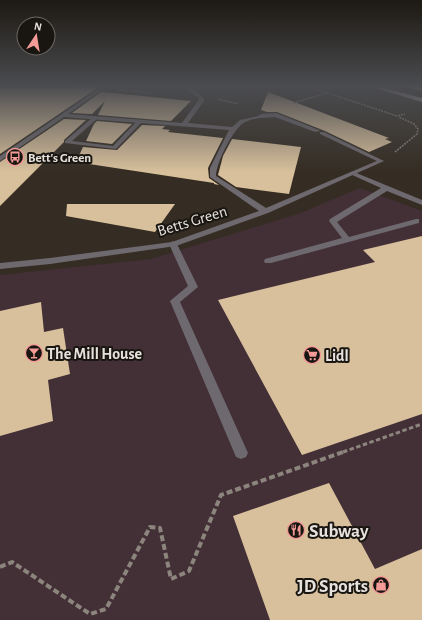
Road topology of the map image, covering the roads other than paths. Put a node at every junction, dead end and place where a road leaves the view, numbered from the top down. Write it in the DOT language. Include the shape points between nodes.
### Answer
graph roads {
  1 [pos="62,115"];
  2 [pos="191,115"];
  3 [pos="94,118"];
  4 [pos="139,122"];
  5 [pos="185,124"];
  6 [pos="233,129"];
  7 [pos="0,158"];
  8 [pos="352,173"];
  9 [pos="386,188"];
  10 [pos="422,203"];
  11 [pos="265,211"];
  12 [pos="416,221"];
  13 [pos="347,240"];
  14 [pos="173,244"];
  15 [pos="268,261"];
  16 [pos="0,266"];
  17 [pos="241,453"];
  1 -- 3 [label="street"];
  1 -- 7 [label="street"];
  2 -- 5 [label="street"];
  3 -- 4 [label="street"];
  3 -- 4 [label="street" via="67,142 114,148"];
  4 -- 5 [label="street"];
  5 -- 6 [label="street"];
  6 -- 8 [label="street, Betts Green" via="242,121 276,115 320,132 381,161"];
  6 -- 11 [label="street" via="213,168 213,177"];
  8 -- 9 [label="street"];
  8 -- 11 [label="street, Betts Green"];
  9 -- 10 [label="street"];
  9 -- 13 [label="street" via="333,222"];
  11 -- 14 [label="street, Betts Green"];
  12 -- 13 [label="street"];
  13 -- 15 [label="street"];
  14 -- 16 [label="street, Betts Green" via="50,262"];
  14 -- 17 [label="street" via="193,287 175,301"];
}
